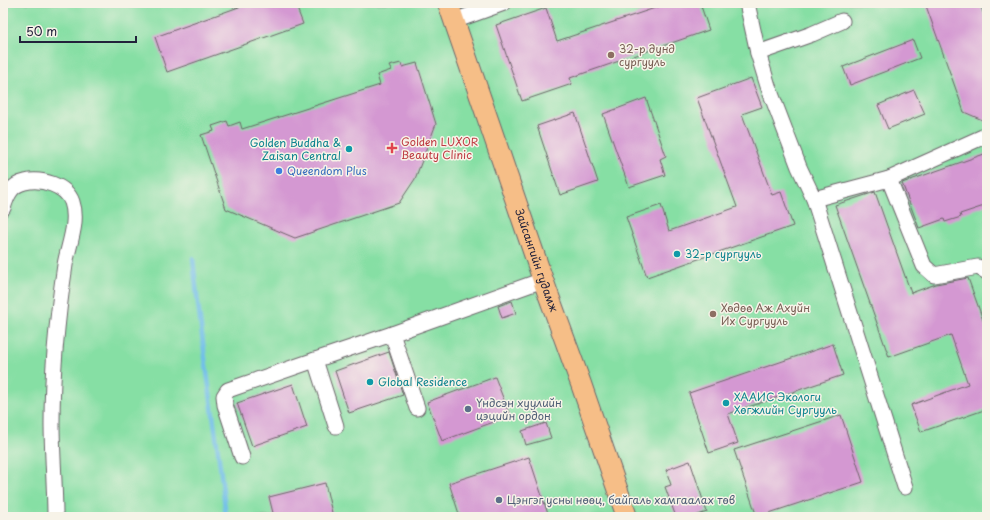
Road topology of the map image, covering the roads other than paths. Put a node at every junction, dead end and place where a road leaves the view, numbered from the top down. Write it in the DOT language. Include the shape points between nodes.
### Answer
graph roads {
  1 [pos="504,3"];
  2 [pos="747,3"];
  3 [pos="451,12"];
  4 [pos="842,21"];
  5 [pos="758,53"];
  6 [pos="987,135"];
  7 [pos="889,179"];
  8 [pos="814,199"];
  9 [pos="3,208"];
  10 [pos="987,272"];
  11 [pos="543,280"];
  12 [pos="392,334"];
  13 [pos="315,360"];
  14 [pos="417,408"];
  15 [pos="336,426"];
  16 [pos="242,457"];
  17 [pos="905,488"];
  18 [pos="55,517"];
  19 [pos="627,517"];
  1 -- 3 [label="street"];
  2 -- 5 [label="street"];
  3 -- 11 [label="main road, Зайсангийн гудамж"];
  4 -- 5 [label="street"];
  5 -- 8 [label="street" via="799,167"];
  6 -- 7 [label="street"];
  7 -- 8 [label="street"];
  7 -- 10 [label="street" via="924,266 929,271 934,275 978,267"];
  8 -- 17 [label="street"];
  9 -- 18 [label="street" via="9,192 14,187 31,181 46,182 59,188 72,203 73,223 61,292 54,355 52,423"];
  11 -- 12 [label="street"];
  11 -- 19 [label="main road, Зайсангийн гудамж"];
  12 -- 13 [label="street"];
  12 -- 14 [label="street"];
  13 -- 15 [label="street"];
  13 -- 16 [label="street" via="228,390 224,396 225,405"];
}
